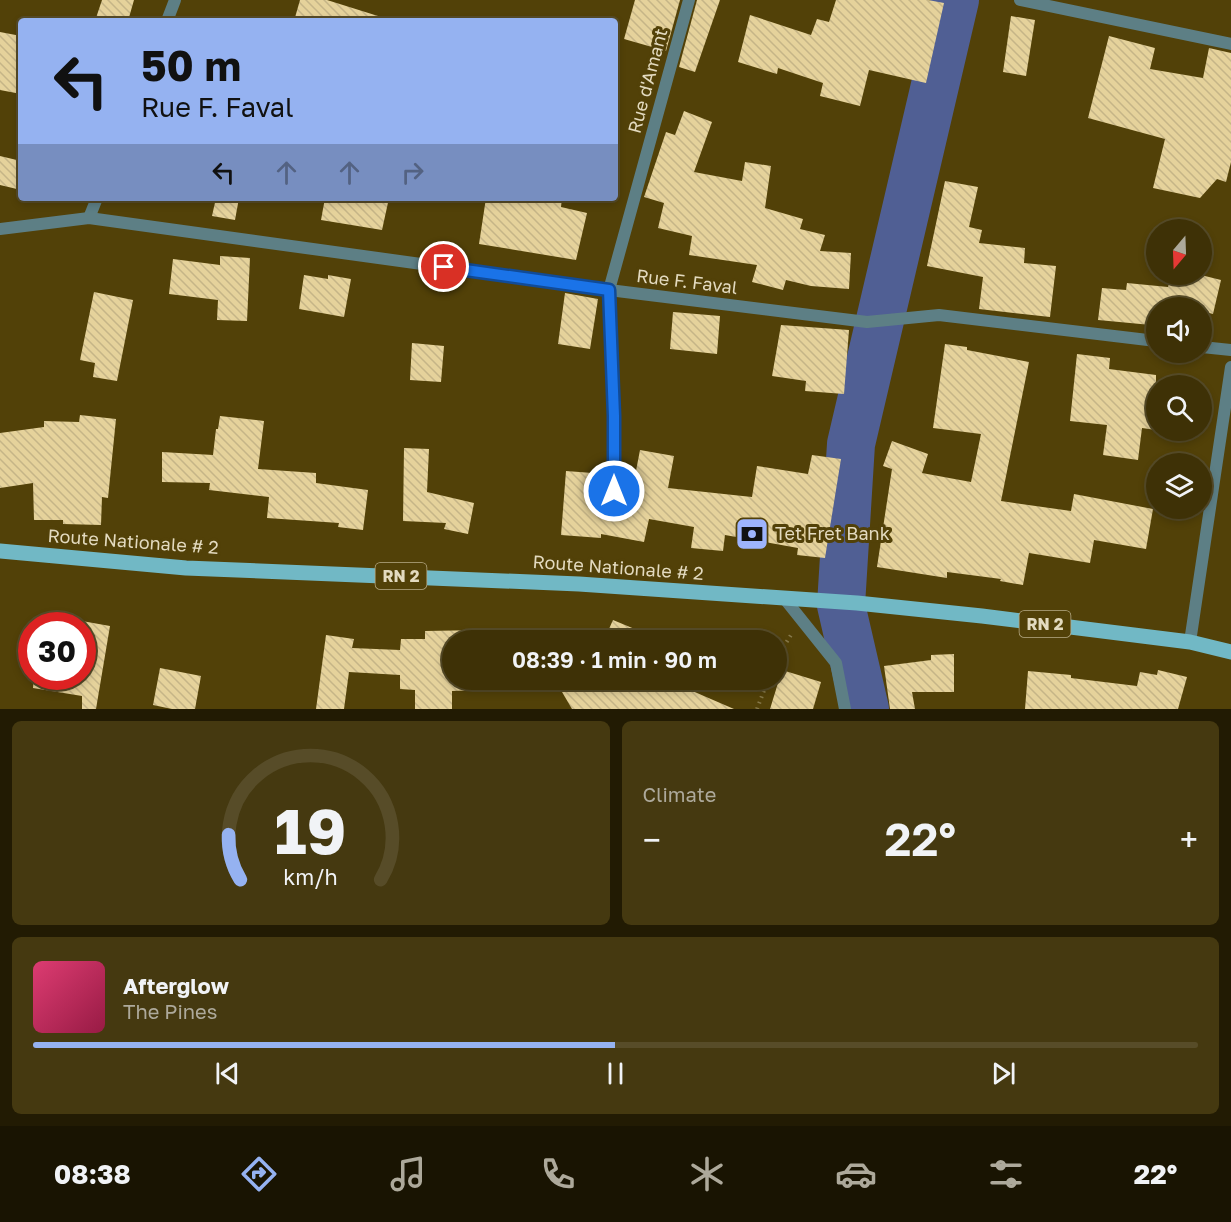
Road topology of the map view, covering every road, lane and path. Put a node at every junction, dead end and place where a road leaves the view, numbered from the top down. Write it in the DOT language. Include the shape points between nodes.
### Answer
graph roads {
  1 [pos="175,0"];
  2 [pos="689,0"];
  3 [pos="1020,0"];
  4 [pos="168,18"];
  5 [pos="1231,44"];
  6 [pos="96,201"];
  7 [pos="89,218"];
  8 [pos="0,229"];
  9 [pos="609,290"];
  10 [pos="1146,340"];
  11 [pos="1212,348"];
  12 [pos="1231,350"];
  13 [pos="1231,367"];
  14 [pos="614,491"];
  15 [pos="0,551"];
  16 [pos="784,598"];
  17 [pos="1190,642"];
  18 [pos="1231,652"];
  19 [pos="764,690"];
  20 [pos="757,709"];
  21 [pos="845,709"];
  1 -- 4 [label="street"];
  2 -- 9 [label="street, Rue d'Amant"];
  3 -- 5 [label="street"];
  6 -- 7 [label="street"];
  7 -- 8 [label="street, Rue F. Faval"];
  7 -- 9 [label="street, Rue F. Faval"];
  9 -- 10 [label="street, Rue F. Faval" via="867,322 939,315"];
  9 -- 14 [label="street, Rue d'Amant"];
  11 -- 12 [label="street"];
  13 -- 17 [label="street"];
  15 -- 16 [label="main road, Route Nationale # 2 / RN 2" via="186,568 579,584"];
  16 -- 17 [label="main road, Route Nationale # 2 / RN 2" via="982,616"];
  16 -- 21 [label="street" via="836,663"];
  17 -- 18 [label="main road, Route Nationale # 2 / RN 2"];
  19 -- 20 [label="path"];
}
